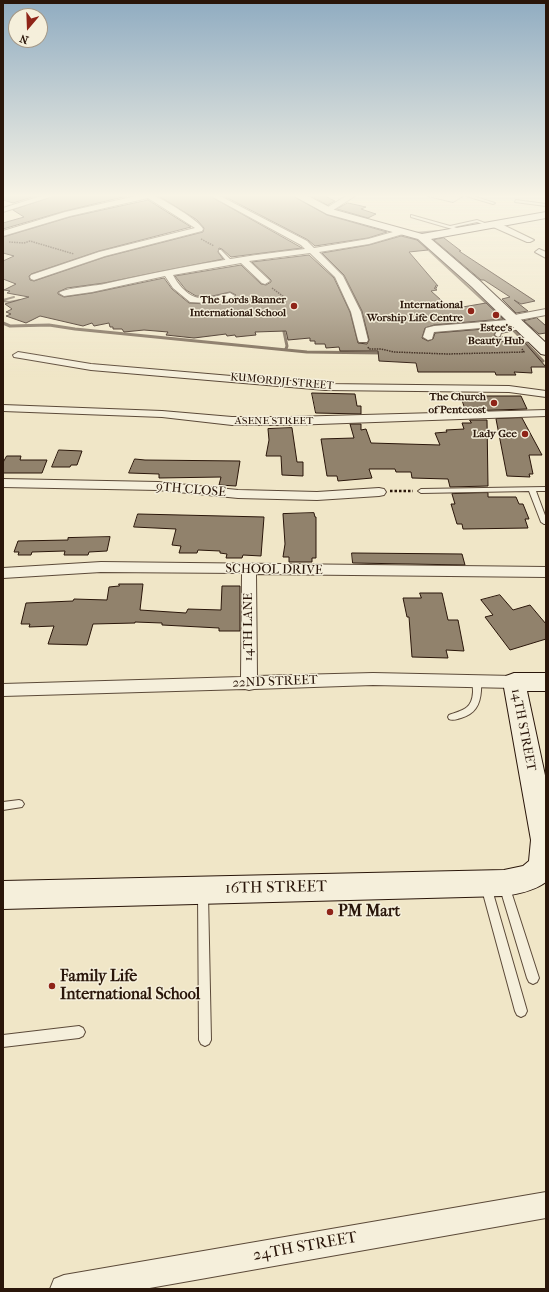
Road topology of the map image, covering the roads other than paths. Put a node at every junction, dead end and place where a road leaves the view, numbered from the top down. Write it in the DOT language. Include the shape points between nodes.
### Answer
graph roads {
  1 [pos="97,256"];
  2 [pos="225,256"];
  3 [pos="268,256"];
  4 [pos="317,256"];
  5 [pos="444,256"];
  6 [pos="243,260"];
  7 [pos="230,262"];
  8 [pos="168,273"];
  9 [pos="34,277"];
  10 [pos="265,280"];
  11 [pos="64,293"];
  12 [pos="230,296"];
  13 [pos="546,312"];
  14 [pos="517,322"];
  15 [pos="498,335"];
  16 [pos="428,337"];
  17 [pos="503,339"];
  18 [pos="535,339"];
  19 [pos="363,340"];
  20 [pos="546,351"];
  21 [pos="18,355"];
  22 [pos="546,394"];
  23 [pos="3,408"];
  24 [pos="546,413"];
  25 [pos="3,483"];
  26 [pos="532,489"];
  27 [pos="546,489"];
  28 [pos="421,491"];
  29 [pos="379,492"];
  30 [pos="544,522"];
  31 [pos="249,570"];
  32 [pos="546,572"];
  33 [pos="3,573"];
  34 [pos="478,681"];
  35 [pos="514,682"];
  36 [pos="546,682"];
  37 [pos="249,684"];
  38 [pos="3,690"];
  39 [pos="452,717"];
  40 [pos="19,804"];
  41 [pos="3,806"];
  42 [pos="543,871"];
  43 [pos="494,883"];
  44 [pos="203,889"];
  45 [pos="3,894"];
  46 [pos="533,978"];
  47 [pos="521,1011"];
  48 [pos="79,1032"];
  49 [pos="205,1040"];
  50 [pos="3,1041"];
  51 [pos="546,1205"];
  52 [pos="64,1289"];
  1 -- 9 [label="street"];
  2 -- 7 [label="lane"];
  3 -- 6 [label="street"];
  4 -- 19 [label="street" via="339,276 356,312"];
  5 -- 14 [label="street"];
  6 -- 7 [label="street"];
  6 -- 10 [label="street"];
  7 -- 8 [label="street"];
  8 -- 11 [label="street"];
  8 -- 12 [label="street" via="180,292 193,300"];
  13 -- 14 [label="street"];
  14 -- 15 [label="lane"];
  14 -- 16 [label="street" via="434,329 430,330"];
  14 -- 18 [label="street"];
  17 -- 18 [label="lane"];
  18 -- 20 [label="street"];
  21 -- 22 [label="street, KUMORDJI STREET" via="105,369 325,387 509,389"];
  23 -- 24 [label="street, ASENE STREET" via="162,414 232,421"];
  25 -- 29 [label="street, 9TH CLOSE" via="158,486 238,494 317,496"];
  26 -- 27 [label="lane"];
  26 -- 28 [label="lane"];
  26 -- 30 [label="lane"];
  31 -- 32 [label="street, SCHOOL DRIVE"];
  31 -- 33 [label="street, SCHOOL DRIVE" via="100,567"];
  31 -- 37 [label="street, 14TH LANE"];
  34 -- 35 [label="street, 22ND STREET"];
  34 -- 37 [label="street, 22ND STREET" via="373,679"];
  34 -- 39 [label="lane" via="475,705 467,712"];
  35 -- 36 [label="street, 22ND STREET"];
  35 -- 42 [label="street, 14TH STREET" via="545,840"];
  37 -- 38 [label="street, 22ND STREET"];
  40 -- 41 [label="lane"];
  42 -- 43 [label="street, 16TH STREET" via="521,880"];
  43 -- 44 [label="street, 16TH STREET"];
  43 -- 46 [label="lane"];
  43 -- 47 [label="lane"];
  44 -- 45 [label="street, 16TH STREET"];
  44 -- 49 [label="lane"];
  48 -- 50 [label="lane"];
  51 -- 52 [label="street, 24TH STREET"];
}
